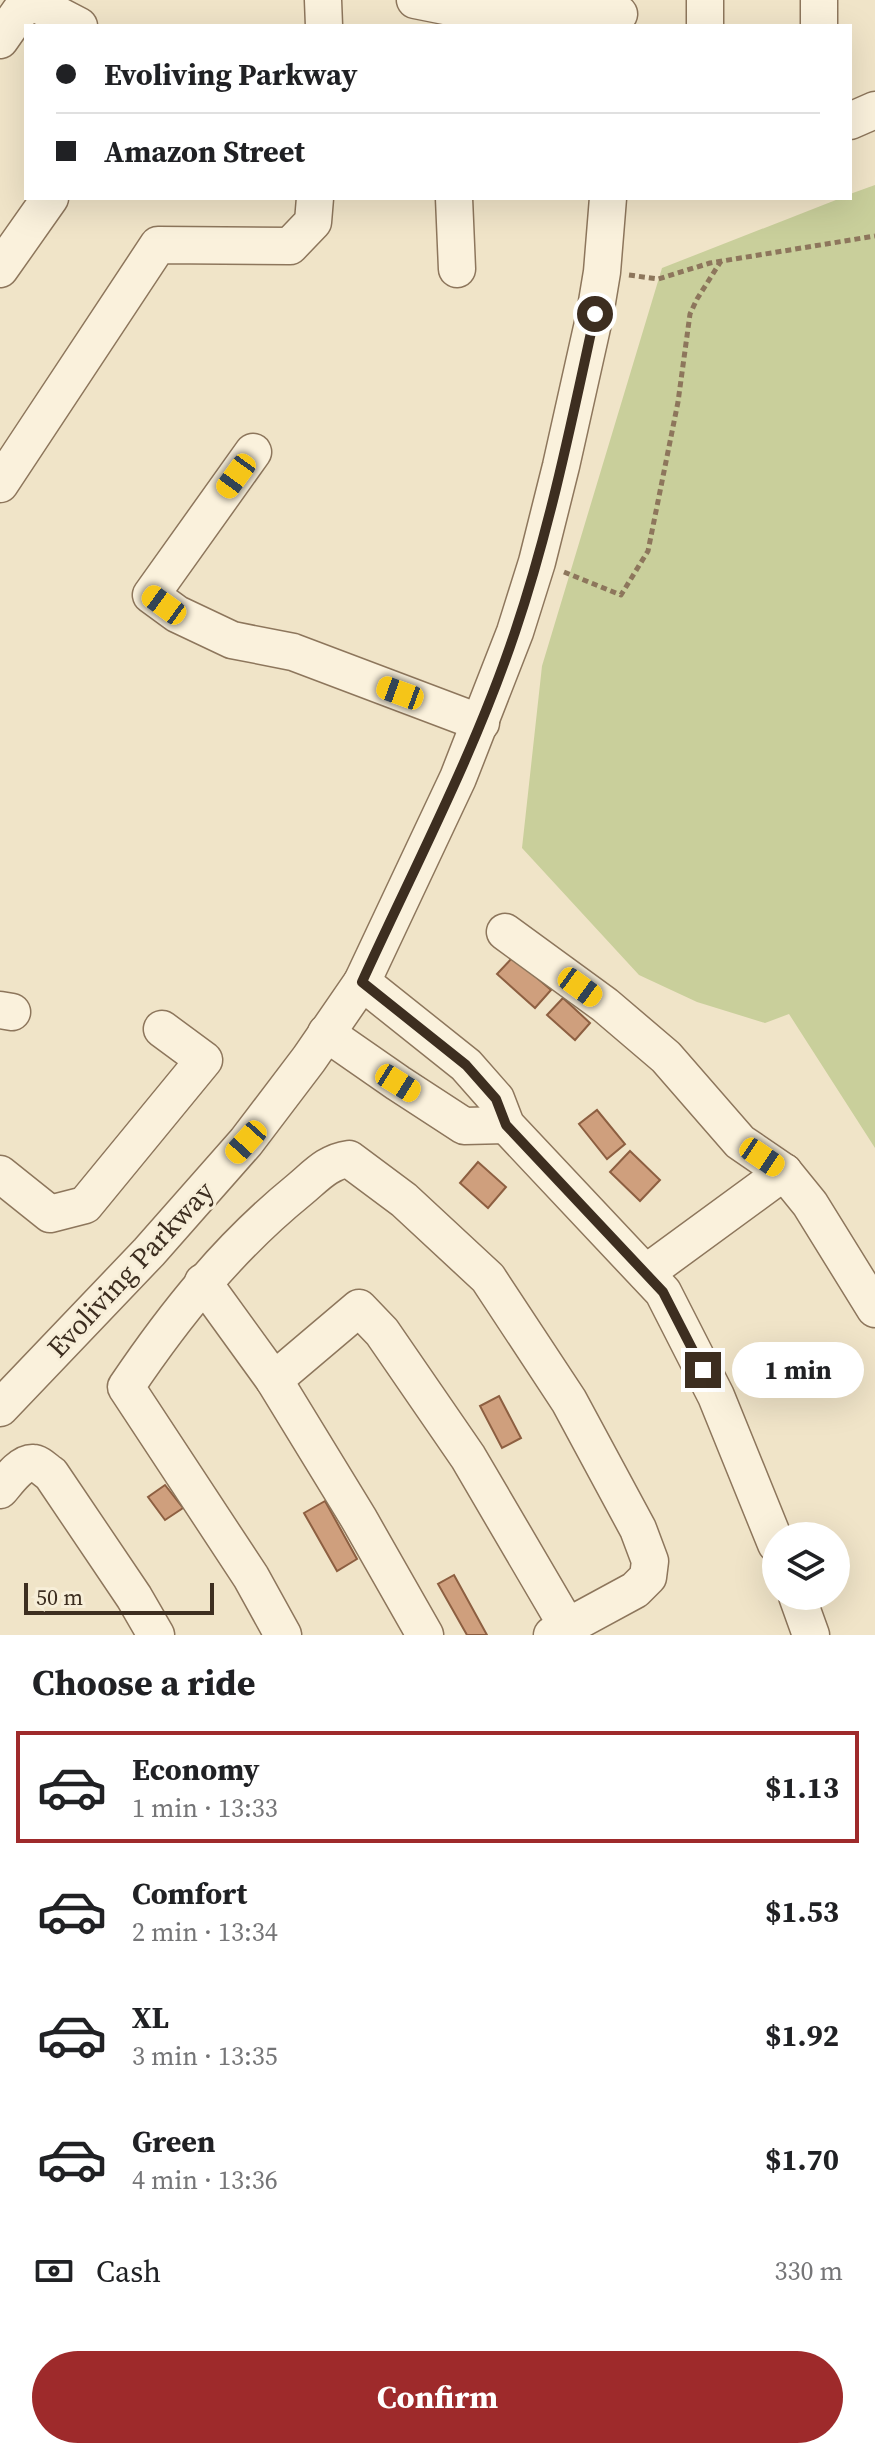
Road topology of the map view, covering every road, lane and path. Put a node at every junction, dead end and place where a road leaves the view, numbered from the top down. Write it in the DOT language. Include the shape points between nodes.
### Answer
graph roads {
  1 [pos="28,0"];
  2 [pos="323,0"];
  3 [pos="415,0"];
  4 [pos="705,0"];
  5 [pos="456,11"];
  6 [pos="619,13"];
  7 [pos="75,24"];
  8 [pos="324,24"];
  9 [pos="705,24"];
  10 [pos="0,40"];
  11 [pos="875,110"];
  12 [pos="852,120"];
  13 [pos="49,200"];
  14 [pos="315,200"];
  15 [pos="454,200"];
  16 [pos="608,200"];
  17 [pos="875,236"];
  18 [pos="721,261"];
  19 [pos="0,269"];
  20 [pos="457,269"];
  21 [pos="602,272"];
  22 [pos="253,452"];
  23 [pos="0,484"];
  24 [pos="537,562"];
  25 [pos="481,723"];
  26 [pos="505,932"];
  27 [pos="362,982"];
  28 [pos="162,1029"];
  29 [pos="326,1033"];
  30 [pos="506,1125"];
  31 [pos="784,1172"];
  32 [pos="0,1174"];
  33 [pos="646,1273"];
  34 [pos="203,1282"];
  35 [pos="875,1309"];
  36 [pos="274,1380"];
  37 [pos="6,1391"];
  38 [pos="0,1490"];
  39 [pos="767,1522"];
  40 [pos="802,1610"];
  41 [pos="559,1631"];
  42 [pos="156,1635"];
  43 [pos="283,1635"];
  44 [pos="425,1635"];
  45 [pos="811,1635"];
  1 -- 7 [label="street"];
  1 -- 10 [label="street"];
  2 -- 8 [label="street"];
  3 -- 5 [label="street"];
  4 -- 9 [label="street"];
  5 -- 6 [label="street" via="521,6"];
  11 -- 12 [label="street"];
  13 -- 19 [label="street"];
  14 -- 23 [label="street" via="313,222 290,246 158,245"];
  15 -- 20 [label="street"];
  16 -- 21 [label="street, Evoliving Parkway"];
  17 -- 18 [label="path"];
  18 -- 21 [label="path" via="658,279"];
  18 -- 24 [label="path" via="690,314 648,551 621,595"];
  21 -- 24 [label="street, Evoliving Parkway"];
  22 -- 25 [label="street" via="151,595 232,640 293,652"];
  24 -- 25 [label="street, Evoliving Parkway"];
  25 -- 27 [label="street, Evoliving Parkway"];
  26 -- 31 [label="street" via="666,1057 740,1142"];
  27 -- 29 [label="street, Evoliving Parkway"];
  27 -- 30 [label="street" via="466,1065 496,1099"];
  28 -- 32 [label="street" via="204,1060 85,1205 50,1214"];
  29 -- 30 [label="street" via="464,1126"];
  29 -- 37 [label="street, Evoliving Parkway" via="246,1142 149,1252"];
  30 -- 33 [label="street"];
  31 -- 33 [label="street"];
  31 -- 35 [label="street"];
  33 -- 39 [label="street" via="663,1292 716,1396"];
  34 -- 36 [label="street"];
  34 -- 41 [label="street" via="259,1222 333,1161 349,1159 404,1200 488,1278 569,1401 650,1561 648,1577 635,1590"];
  34 -- 43 [label="street" via="126,1387"];
  36 -- 41 [label="street" via="359,1308 382,1332 468,1457"];
  36 -- 44 [label="street"];
  38 -- 42 [label="street" via="29,1463 51,1474"];
  40 -- 45 [label="street"];
}
